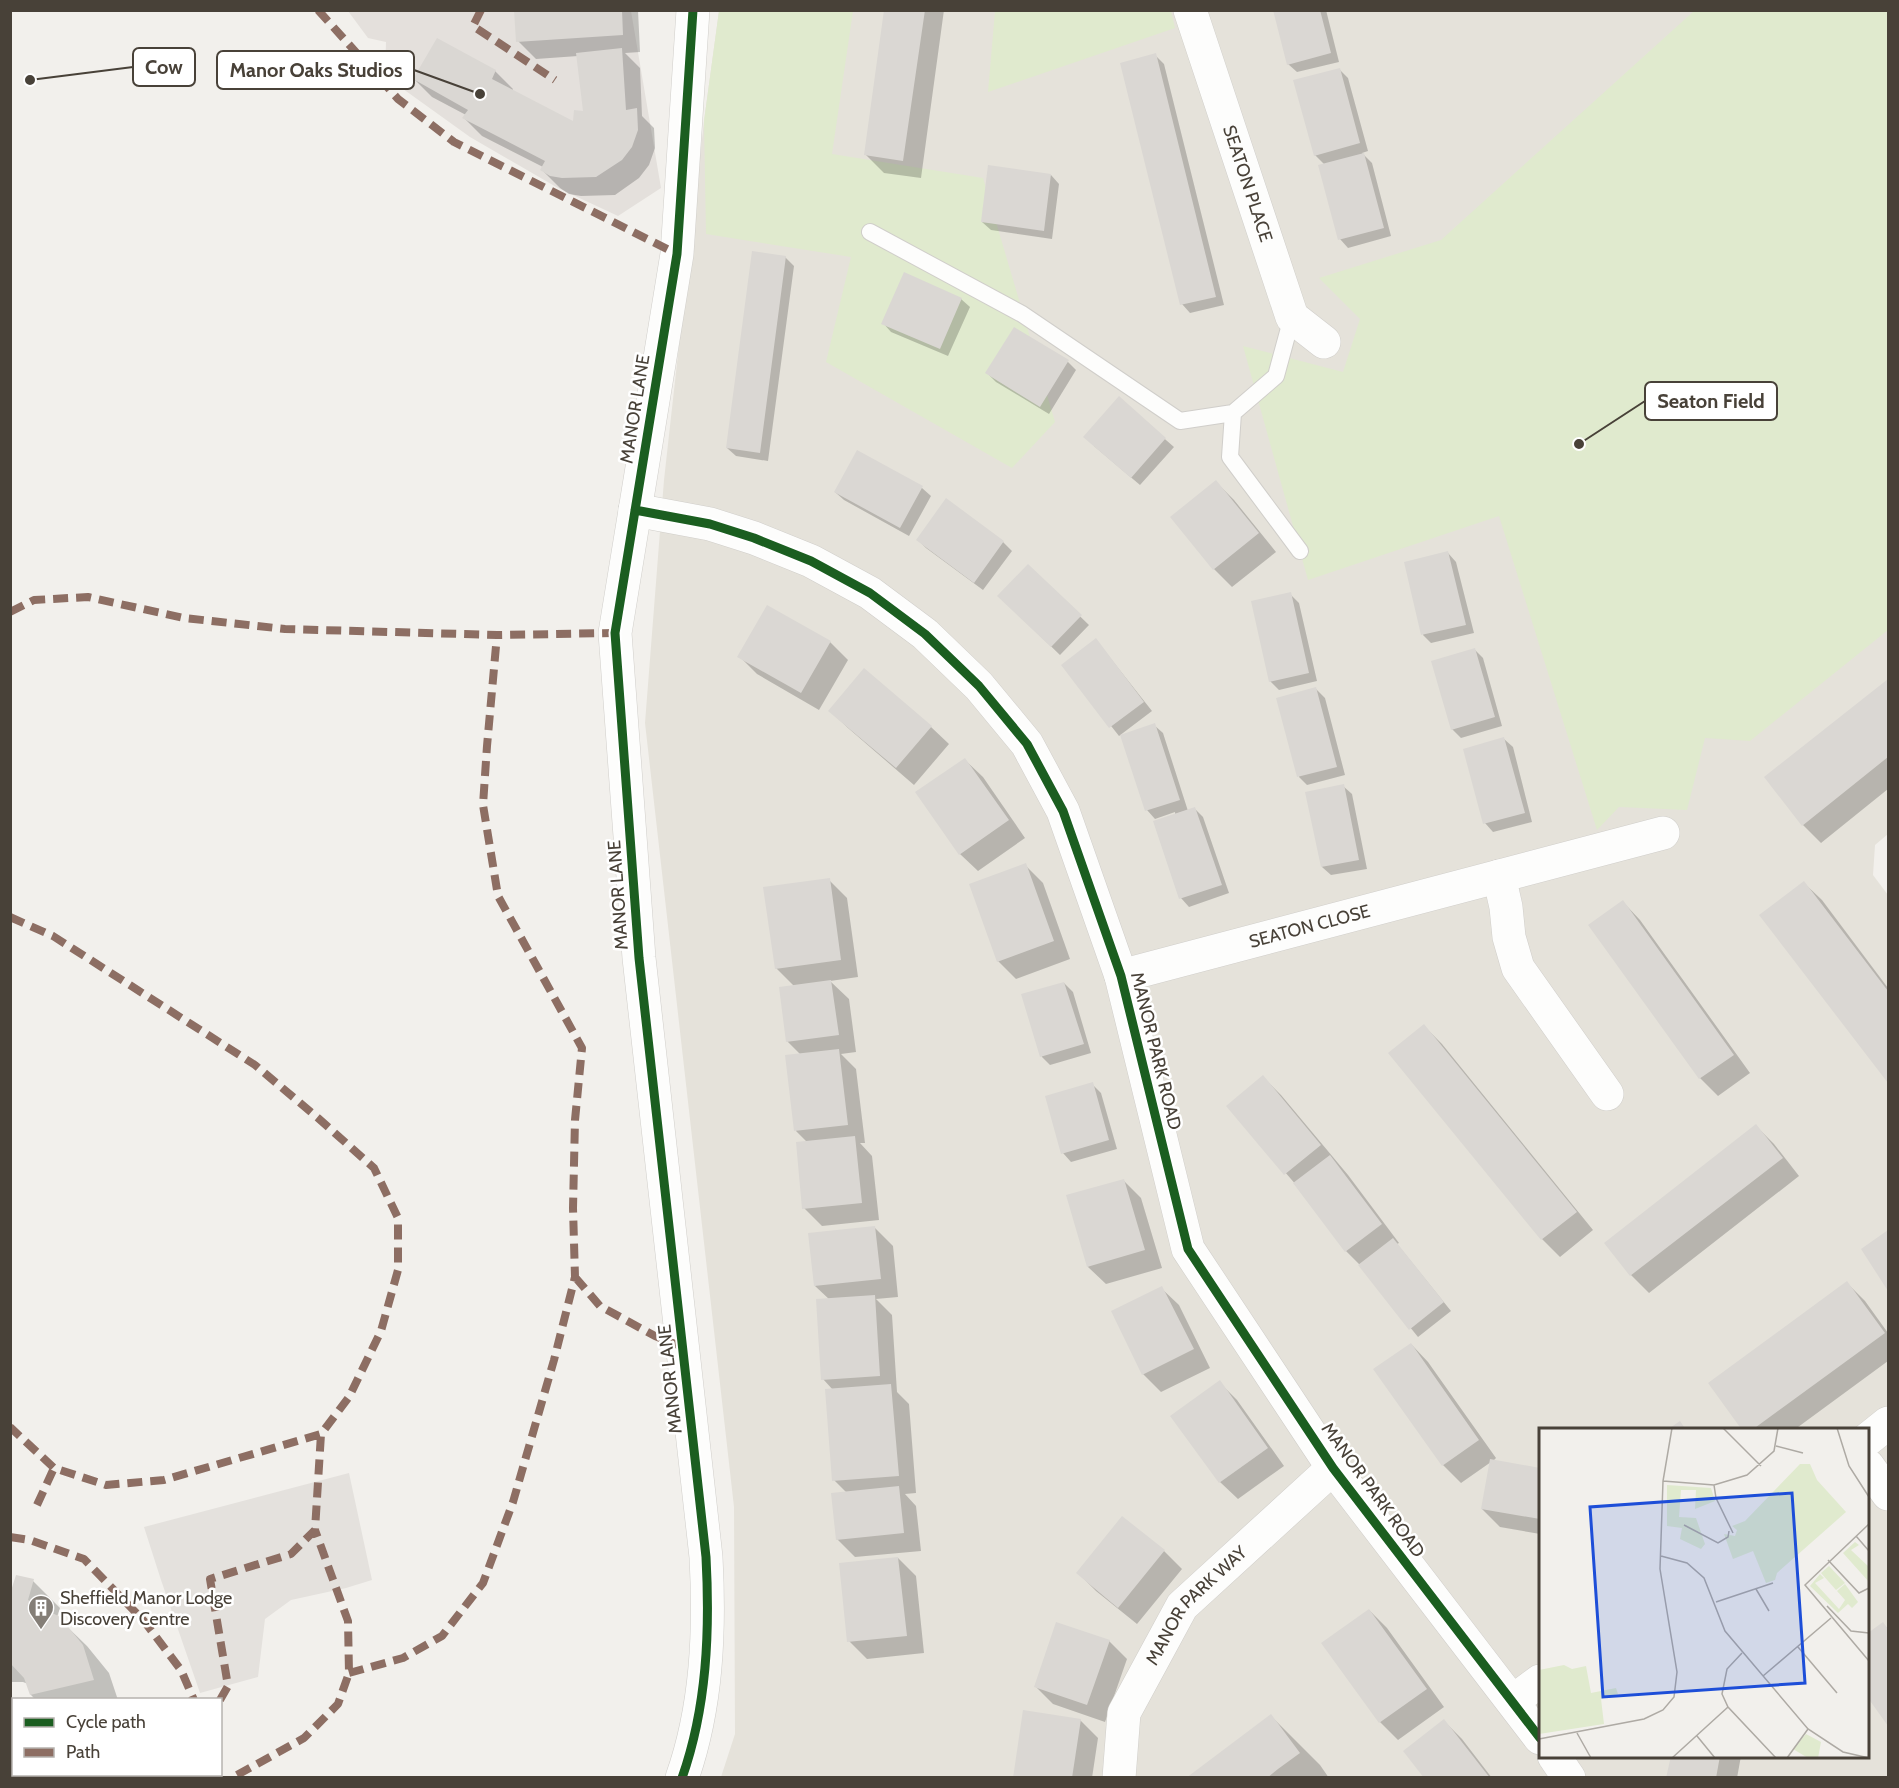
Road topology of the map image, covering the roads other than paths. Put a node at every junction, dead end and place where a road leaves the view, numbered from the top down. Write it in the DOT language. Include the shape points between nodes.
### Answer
graph roads {
  1 [pos="693,10"];
  2 [pos="1190,10"];
  3 [pos="870,232"];
  4 [pos="1292,316"];
  5 [pos="1324,342"];
  6 [pos="1233,413"];
  7 [pos="635,510"];
  8 [pos="1300,551"];
  9 [pos="1663,833"];
  10 [pos="1499,876"];
  11 [pos="1120,976"];
  12 [pos="1607,1094"];
  13 [pos="1888,1423"];
  14 [pos="1869,1438"];
  15 [pos="1869,1467"];
  16 [pos="1333,1468"];
  17 [pos="1888,1494"];
  18 [pos="1539,1682"];
  19 [pos="1514,1701"];
  20 [pos="1539,1737"];
  21 [pos="1555,1758"];
  22 [pos="682,1778"];
  23 [pos="1119,1778"];
  24 [pos="1569,1778"];
  1 -- 7 [label="street, MANOR LANE" via="677,254"];
  2 -- 4 [label="street, SEATON PLACE"];
  3 -- 6 [label="lane" via="1022,314 1180,421"];
  4 -- 5 [label="street"];
  4 -- 6 [label="lane" via="1276,376"];
  6 -- 8 [label="lane" via="1230,457"];
  7 -- 11 [label="street, MANOR PARK ROAD" via="710,524 811,561 870,593 925,634 979,686 1027,744 1064,811"];
  7 -- 22 [label="street, MANOR LANE" via="615,633 639,958 708,1604 704,1684"];
  9 -- 10 [label="street, SEATON CLOSE"];
  10 -- 11 [label="street, SEATON CLOSE"];
  10 -- 12 [label="street" via="1518,968"];
  11 -- 16 [label="street, MANOR PARK ROAD" via="1188,1249"];
  13 -- 14 [label="street"];
  15 -- 17 [label="street"];
  16 -- 19 [label="street, MANOR PARK ROAD"];
  16 -- 23 [label="street, MANOR PARK WAY" via="1182,1606 1124,1713"];
  18 -- 19 [label="street"];
  19 -- 20 [label="street, MANOR PARK ROAD"];
  21 -- 24 [label="street"];
}
